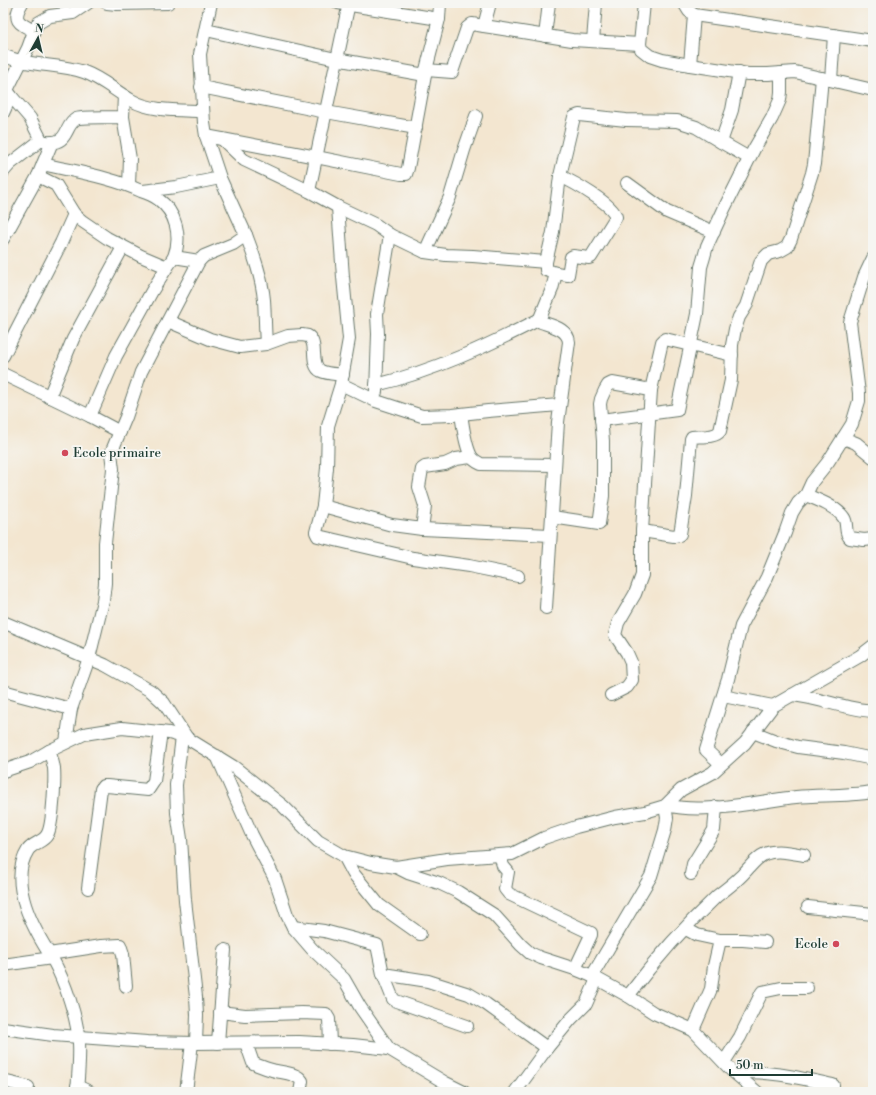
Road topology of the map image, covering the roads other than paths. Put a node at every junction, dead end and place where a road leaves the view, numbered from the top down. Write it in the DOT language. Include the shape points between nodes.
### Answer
graph roads {
  1 [pos="22,3"];
  2 [pos="88,3"];
  3 [pos="107,3"];
  4 [pos="168,3"];
  5 [pos="211,3"];
  6 [pos="440,3"];
  7 [pos="490,3"];
  8 [pos="549,3"];
  9 [pos="596,3"];
  10 [pos="644,3"];
  11 [pos="684,3"];
  12 [pos="345,4"];
  13 [pos="694,15"];
  14 [pos="439,19"];
  15 [pos="484,26"];
  16 [pos="206,30"];
  17 [pos="34,32"];
  18 [pos="834,35"];
  19 [pos="545,36"];
  20 [pos="873,41"];
  21 [pos="593,42"];
  22 [pos="640,44"];
  23 [pos="3,55"];
  24 [pos="336,59"];
  25 [pos="21,61"];
  26 [pos="690,66"];
  27 [pos="426,72"];
  28 [pos="739,72"];
  29 [pos="781,73"];
  30 [pos="826,79"];
  31 [pos="201,87"];
  32 [pos="873,90"];
  33 [pos="11,96"];
  34 [pos="124,96"];
  35 [pos="203,111"];
  36 [pos="326,112"];
  37 [pos="3,114"];
  38 [pos="476,116"];
  39 [pos="123,117"];
  40 [pos="416,128"];
  41 [pos="206,136"];
  42 [pos="222,139"];
  43 [pos="46,141"];
  44 [pos="722,142"];
  45 [pos="316,156"];
  46 [pos="750,158"];
  47 [pos="43,164"];
  48 [pos="3,172"];
  49 [pos="38,176"];
  50 [pos="560,176"];
  51 [pos="220,178"];
  52 [pos="627,182"];
  53 [pos="129,185"];
  54 [pos="142,191"];
  55 [pos="310,191"];
  56 [pos="338,207"];
  57 [pos="74,214"];
  58 [pos="714,232"];
  59 [pos="246,235"];
  60 [pos="390,235"];
  61 [pos="3,239"];
  62 [pos="123,247"];
  63 [pos="425,252"];
  64 [pos="174,257"];
  65 [pos="873,258"];
  66 [pos="199,261"];
  67 [pos="546,262"];
  68 [pos="167,267"];
  69 [pos="556,273"];
  70 [pos="540,320"];
  71 [pos="168,321"];
  72 [pos="266,344"];
  73 [pos="691,345"];
  74 [pos="732,355"];
  75 [pos="3,356"];
  76 [pos="3,374"];
  77 [pos="342,379"];
  78 [pos="376,385"];
  79 [pos="651,390"];
  80 [pos="49,397"];
  81 [pos="376,401"];
  82 [pos="559,405"];
  83 [pos="650,413"];
  84 [pos="461,414"];
  85 [pos="90,416"];
  86 [pos="601,420"];
  87 [pos="120,432"];
  88 [pos="844,438"];
  89 [pos="471,457"];
  90 [pos="873,457"];
  91 [pos="555,465"];
  92 [pos="806,495"];
  93 [pos="323,506"];
  94 [pos="552,517"];
  95 [pos="422,529"];
  96 [pos="642,531"];
  97 [pos="550,535"];
  98 [pos="873,539"];
  99 [pos="518,576"];
  100 [pos="546,608"];
  101 [pos="3,622"];
  102 [pos="873,646"];
  103 [pos="89,658"];
  104 [pos="3,691"];
  105 [pos="611,695"];
  106 [pos="792,695"];
  107 [pos="723,696"];
  108 [pos="773,706"];
  109 [pos="71,709"];
  110 [pos="873,711"];
  111 [pos="161,732"];
  112 [pos="753,732"];
  113 [pos="185,737"];
  114 [pos="66,742"];
  115 [pos="48,751"];
  116 [pos="217,756"];
  117 [pos="873,759"];
  118 [pos="721,764"];
  119 [pos="3,771"];
  120 [pos="154,781"];
  121 [pos="176,785"];
  122 [pos="873,792"];
  123 [pos="666,806"];
  124 [pos="716,807"];
  125 [pos="500,855"];
  126 [pos="804,855"];
  127 [pos="344,856"];
  128 [pos="396,867"];
  129 [pos="692,874"];
  130 [pos="88,888"];
  131 [pos="808,907"];
  132 [pos="873,914"];
  133 [pos="293,927"];
  134 [pos="686,929"];
  135 [pos="420,934"];
  136 [pos="720,940"];
  137 [pos="765,942"];
  138 [pos="225,950"];
  139 [pos="51,956"];
  140 [pos="3,965"];
  141 [pos="575,969"];
  142 [pos="383,974"];
  143 [pos="594,978"];
  144 [pos="126,986"];
  145 [pos="807,988"];
  146 [pos="628,996"];
  147 [pos="220,1012"];
  148 [pos="467,1026"];
  149 [pos="3,1028"];
  150 [pos="693,1030"];
  151 [pos="79,1036"];
  152 [pos="218,1042"];
  153 [pos="194,1043"];
  154 [pos="246,1043"];
  155 [pos="330,1044"];
  156 [pos="547,1048"];
  157 [pos="389,1049"];
  158 [pos="724,1062"];
  159 [pos="736,1073"];
  160 [pos="3,1081"];
  161 [pos="28,1087"];
  162 [pos="443,1087"];
  163 [pos="77,1089"];
  164 [pos="90,1092"];
  165 [pos="186,1092"];
  166 [pos="300,1092"];
  167 [pos="464,1092"];
  168 [pos="515,1092"];
  169 [pos="757,1092"];
  170 [pos="831,1092"];
  1 -- 17 [label="street" via="16,14 17,19"];
  2 -- 17 [label="street" via="73,12 50,16 38,23"];
  3 -- 4 [label="street"];
  5 -- 16 [label="street"];
  6 -- 14 [label="street"];
  7 -- 15 [label="street"];
  8 -- 19 [label="street"];
  9 -- 21 [label="street"];
  10 -- 22 [label="street"];
  11 -- 13 [label="street"];
  12 -- 14 [label="street"];
  12 -- 24 [label="street"];
  13 -- 18 [label="street"];
  13 -- 26 [label="street"];
  14 -- 27 [label="street"];
  15 -- 19 [label="street"];
  15 -- 27 [label="street" via="470,25 452,72"];
  16 -- 24 [label="street"];
  16 -- 31 [label="street" via="200,54"];
  17 -- 25 [label="street"];
  18 -- 20 [label="street"];
  18 -- 30 [label="street"];
  19 -- 21 [label="street"];
  21 -- 22 [label="street"];
  22 -- 26 [label="street" via="641,49 650,56"];
  23 -- 25 [label="street"];
  24 -- 27 [label="street"];
  24 -- 36 [label="street"];
  25 -- 33 [label="street" via="8,89"];
  25 -- 34 [label="street" via="69,67 85,72"];
  26 -- 28 [label="street"];
  27 -- 40 [label="street"];
  28 -- 29 [label="street"];
  28 -- 44 [label="street" via="732,110"];
  29 -- 30 [label="street" via="795,72"];
  29 -- 46 [label="street" via="780,100"];
  30 -- 32 [label="street"];
  30 -- 74 [label="street" via="814,164 794,230 786,247 768,254 761,261 746,306 735,329"];
  31 -- 35 [label="street"];
  31 -- 36 [label="street"];
  33 -- 37 [label="street"];
  33 -- 43 [label="street"];
  34 -- 35 [label="street" via="154,108"];
  34 -- 39 [label="street"];
  35 -- 41 [label="street"];
  36 -- 40 [label="street"];
  36 -- 45 [label="street"];
  38 -- 63 [label="street" via="450,197"];
  39 -- 43 [label="street" via="78,118 61,139"];
  39 -- 53 [label="street" via="130,159"];
  40 -- 45 [label="street" via="406,174"];
  41 -- 42 [label="street"];
  41 -- 51 [label="street"];
  42 -- 45 [label="street"];
  42 -- 55 [label="street" via="244,160"];
  43 -- 47 [label="street"];
  43 -- 48 [label="street" via="10,164"];
  44 -- 46 [label="street"];
  44 -- 50 [label="street" via="696,127 677,121 577,116 574,117"];
  45 -- 55 [label="street"];
  46 -- 58 [label="street"];
  47 -- 49 [label="street"];
  47 -- 53 [label="street"];
  49 -- 57 [label="street" via="56,185"];
  49 -- 61 [label="street"];
  50 -- 67 [label="street" via="553,232"];
  50 -- 69 [label="street" via="580,185 615,212 616,217 591,257 573,256 568,275"];
  51 -- 54 [label="street"];
  51 -- 59 [label="street"];
  52 -- 58 [label="street" via="667,212"];
  53 -- 54 [label="street"];
  54 -- 64 [label="street" via="157,198 173,218 178,242"];
  55 -- 56 [label="street"];
  56 -- 60 [label="street" via="376,225"];
  56 -- 77 [label="street" via="349,328 348,350"];
  57 -- 62 [label="street"];
  57 -- 75 [label="street"];
  58 -- 73 [label="street" via="701,267 697,314"];
  59 -- 66 [label="street"];
  59 -- 72 [label="street" via="262,285"];
  60 -- 63 [label="street"];
  60 -- 78 [label="street" via="377,314"];
  62 -- 68 [label="street"];
  62 -- 80 [label="street" via="73,340"];
  63 -- 67 [label="street"];
  64 -- 66 [label="street"];
  64 -- 68 [label="street"];
  65 -- 88 [label="street" via="864,277 850,322 859,401 852,424"];
  66 -- 71 [label="street"];
  67 -- 69 [label="street" via="546,270"];
  68 -- 85 [label="street" via="116,356"];
  69 -- 70 [label="street"];
  70 -- 78 [label="street" via="459,358 399,380"];
  70 -- 82 [label="street" via="564,331 569,338"];
  71 -- 72 [label="street" via="210,339 240,347"];
  71 -- 87 [label="street" via="141,372"];
  72 -- 77 [label="street" via="288,336 308,336 313,342 317,368"];
  73 -- 74 [label="street"];
  73 -- 79 [label="street" via="663,341"];
  73 -- 83 [label="street" via="677,410"];
  74 -- 96 [label="street" via="731,380 720,431 714,435 692,436 691,439 680,534 674,536"];
  76 -- 80 [label="street"];
  77 -- 81 [label="street"];
  77 -- 93 [label="street" via="328,426"];
  78 -- 81 [label="street"];
  79 -- 83 [label="street"];
  79 -- 86 [label="street" via="610,384 601,399"];
  80 -- 85 [label="street"];
  81 -- 84 [label="street" via="422,416"];
  82 -- 84 [label="street"];
  82 -- 91 [label="street"];
  83 -- 86 [label="street"];
  83 -- 96 [label="street"];
  84 -- 89 [label="street"];
  85 -- 87 [label="street"];
  86 -- 94 [label="street" via="604,496 599,524"];
  87 -- 103 [label="street" via="111,453 113,469 105,543 103,601"];
  88 -- 90 [label="street" via="856,443"];
  88 -- 92 [label="street" via="812,482"];
  89 -- 91 [label="street" via="481,464"];
  89 -- 95 [label="street" via="422,469 419,487 424,506"];
  91 -- 94 [label="street"];
  92 -- 98 [label="street" via="840,514 844,518 850,538"];
  92 -- 107 [label="street" via="792,513 767,577 741,626"];
  93 -- 95 [label="street" via="392,525"];
  93 -- 99 [label="street" via="316,532 318,536 413,558"];
  94 -- 97 [label="street"];
  95 -- 97 [label="street"];
  96 -- 105 [label="street" via="642,575 635,594 618,623 615,635 631,662 632,680 628,687"];
  97 -- 100 [label="street"];
  101 -- 103 [label="street"];
  102 -- 106 [label="street"];
  103 -- 109 [label="street"];
  103 -- 113 [label="street" via="155,694 164,703"];
  104 -- 109 [label="street"];
  106 -- 108 [label="street"];
  106 -- 110 [label="street" via="852,709"];
  107 -- 108 [label="street"];
  107 -- 118 [label="street" via="706,750"];
  108 -- 112 [label="street"];
  109 -- 114 [label="street"];
  111 -- 113 [label="street"];
  111 -- 114 [label="street" via="122,728 84,734"];
  111 -- 120 [label="street"];
  112 -- 117 [label="street" via="798,747"];
  112 -- 118 [label="street"];
  113 -- 116 [label="street"];
  113 -- 121 [label="street"];
  114 -- 115 [label="street"];
  115 -- 119 [label="street" via="30,762"];
  115 -- 139 [label="street" via="54,769 48,834 46,838 31,846 20,874 27,911"];
  116 -- 127 [label="street" via="283,806 318,841"];
  116 -- 133 [label="street" via="252,835 275,879"];
  118 -- 123 [label="street" via="712,773 681,790"];
  120 -- 121 [label="street"];
  120 -- 130 [label="street" via="148,790 112,786 103,786 101,789"];
  121 -- 153 [label="street" via="196,997"];
  122 -- 124 [label="street" via="797,797"];
  123 -- 124 [label="street" via="684,809"];
  123 -- 125 [label="street" via="576,827 544,838 512,854"];
  123 -- 143 [label="street" via="665,830 651,876"];
  124 -- 129 [label="street" via="714,830 693,864"];
  125 -- 128 [label="street" via="446,859"];
  125 -- 141 [label="street" via="508,872 505,889 509,894 591,932"];
  126 -- 134 [label="street" via="783,852 766,853 761,856"];
  127 -- 128 [label="street"];
  127 -- 135 [label="street" via="353,873 378,905"];
  128 -- 141 [label="street" via="458,892 494,915 530,953 552,963"];
  131 -- 132 [label="street"];
  133 -- 142 [label="street" via="324,931 376,944 379,947"];
  133 -- 157 [label="street" via="344,979"];
  134 -- 136 [label="street"];
  134 -- 146 [label="street" via="652,964"];
  136 -- 137 [label="street"];
  136 -- 150 [label="street" via="712,989"];
  138 -- 147 [label="street"];
  139 -- 140 [label="street"];
  139 -- 144 [label="street" via="87,948 120,945"];
  139 -- 151 [label="street" via="72,1009"];
  141 -- 143 [label="street"];
  142 -- 148 [label="street" via="396,1001"];
  142 -- 156 [label="street" via="428,981 469,994"];
  143 -- 146 [label="street"];
  143 -- 156 [label="street" via="586,1004"];
  145 -- 158 [label="street" via="781,988 762,992 740,1038"];
  146 -- 150 [label="street" via="654,1013"];
  147 -- 152 [label="street"];
  147 -- 155 [label="street" via="245,1015 326,1014 329,1019"];
  149 -- 151 [label="street"];
  150 -- 158 [label="street"];
  151 -- 153 [label="street"];
  151 -- 163 [label="street"];
  152 -- 153 [label="street"];
  152 -- 154 [label="street"];
  153 -- 165 [label="street"];
  154 -- 155 [label="street"];
  154 -- 166 [label="street" via="253,1063 299,1078 302,1081"];
  155 -- 157 [label="street"];
  156 -- 168 [label="street"];
  157 -- 162 [label="street"];
  158 -- 159 [label="street"];
  159 -- 169 [label="street"];
  159 -- 170 [label="street" via="759,1072 801,1078 833,1085"];
  160 -- 161 [label="street"];
  162 -- 167 [label="street"];
  163 -- 164 [label="street"];
}
